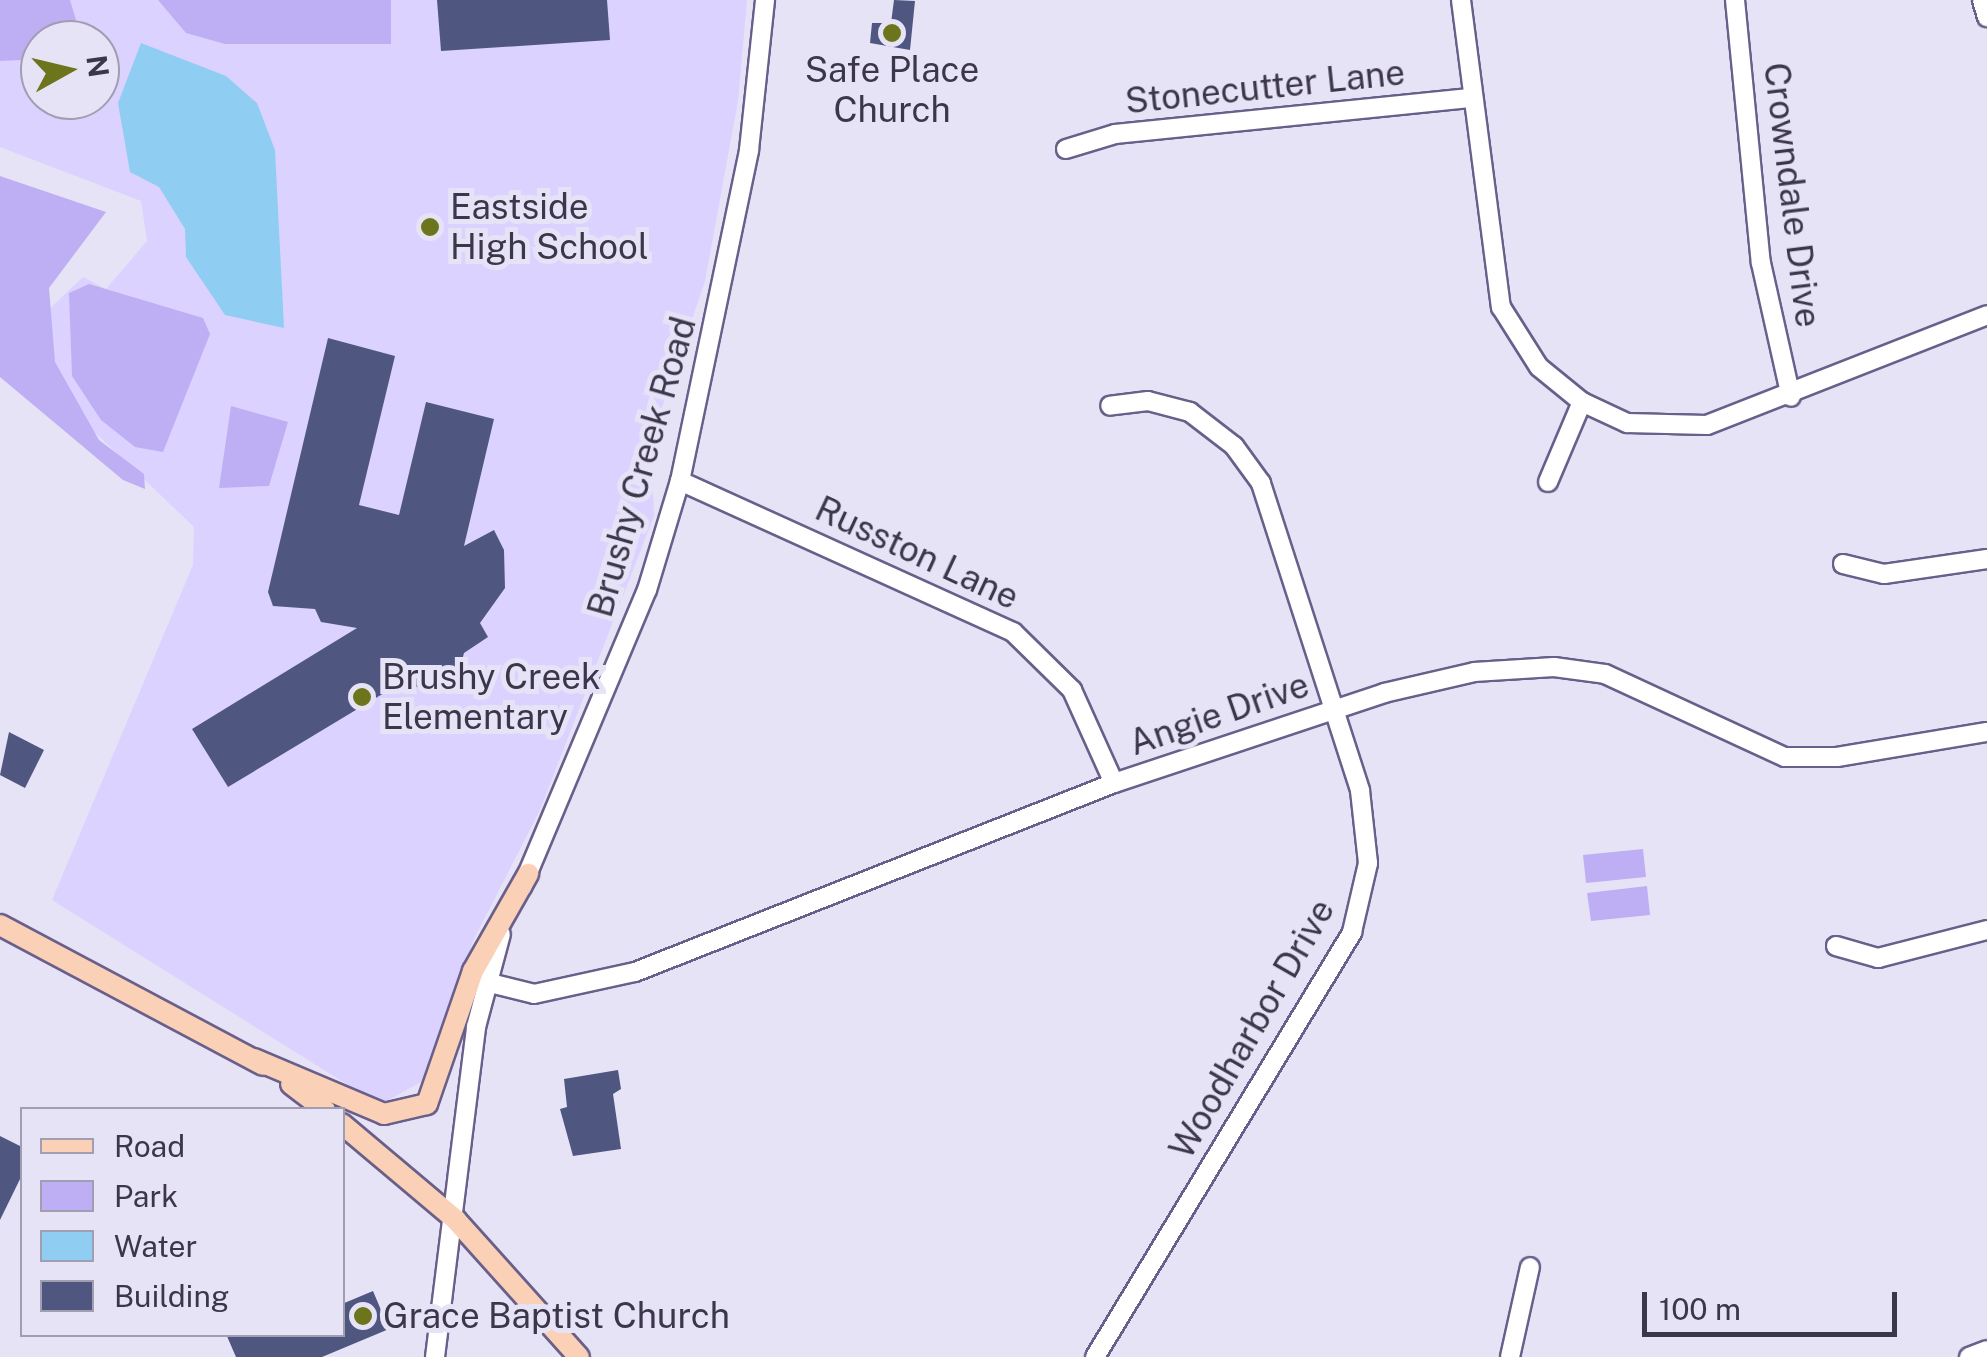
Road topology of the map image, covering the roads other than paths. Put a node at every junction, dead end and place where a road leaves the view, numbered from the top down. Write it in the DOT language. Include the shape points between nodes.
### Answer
graph roads {
  1 [pos="765,0"];
  2 [pos="1461,0"];
  3 [pos="1735,0"];
  4 [pos="1982,0"];
  5 [pos="1987,16"];
  6 [pos="1472,98"];
  7 [pos="1066,148"];
  8 [pos="1987,315"];
  9 [pos="1792,397"];
  10 [pos="1582,402"];
  11 [pos="1110,406"];
  12 [pos="680,480"];
  13 [pos="1548,482"];
  14 [pos="1987,558"];
  15 [pos="1844,564"];
  16 [pos="1336,709"];
  17 [pos="1987,732"];
  18 [pos="1114,784"];
  19 [pos="528,874"];
  20 [pos="0,926"];
  21 [pos="1987,930"];
  22 [pos="1836,946"];
  23 [pos="486,982"];
  24 [pos="254,1059"];
  25 [pos="321,1107"];
  26 [pos="345,1127"];
  27 [pos="456,1220"];
  28 [pos="1530,1267"];
  29 [pos="1987,1350"];
  30 [pos="435,1357"];
  31 [pos="579,1357"];
  32 [pos="1095,1357"];
  33 [pos="1510,1357"];
  34 [pos="1969,1357"];
  1 -- 12 [label="street, Brushy Creek Road" via="749,150"];
  2 -- 6 [label="street"];
  3 -- 9 [label="street, Crowndale Drive" via="1761,264"];
  4 -- 5 [label="street"];
  6 -- 7 [label="street, Stonecutter Lane" via="1114,134"];
  6 -- 10 [label="street" via="1501,307 1539,367"];
  8 -- 9 [label="street"];
  9 -- 10 [label="street" via="1742,417 1680,427 1627,423"];
  10 -- 13 [label="street"];
  11 -- 16 [label="street, Woodharbor Drive" via="1148,401 1190,412 1248,462 1266,493"];
  12 -- 18 [label="street, Russton Lane" via="1012,632 1072,690"];
  12 -- 19 [label="street, Brushy Creek Road" via="648,590"];
  14 -- 15 [label="street" via="1884,574"];
  16 -- 17 [label="street, Angie Drive" via="1436,679 1554,668 1625,682 1785,756 1837,757"];
  16 -- 18 [label="street, Angie Drive"];
  16 -- 32 [label="street, Woodharbor Drive" via="1365,816 1361,910"];
  18 -- 23 [label="street, Angie Drive" via="620,977 534,994"];
  19 -- 23 [label="street, Brushy Creek Road"];
  19 -- 24 [label="main road" via="474,971 427,1104 384,1114"];
  20 -- 24 [label="main road"];
  21 -- 22 [label="street" via="1878,958"];
  23 -- 27 [label="street, Brushy Creek Road"];
  24 -- 25 [label="main road"];
  26 -- 27 [label="main road"];
  27 -- 30 [label="street, Brushy Creek Road"];
  27 -- 31 [label="main road"];
  28 -- 33 [label="street"];
  29 -- 34 [label="street"];
}
